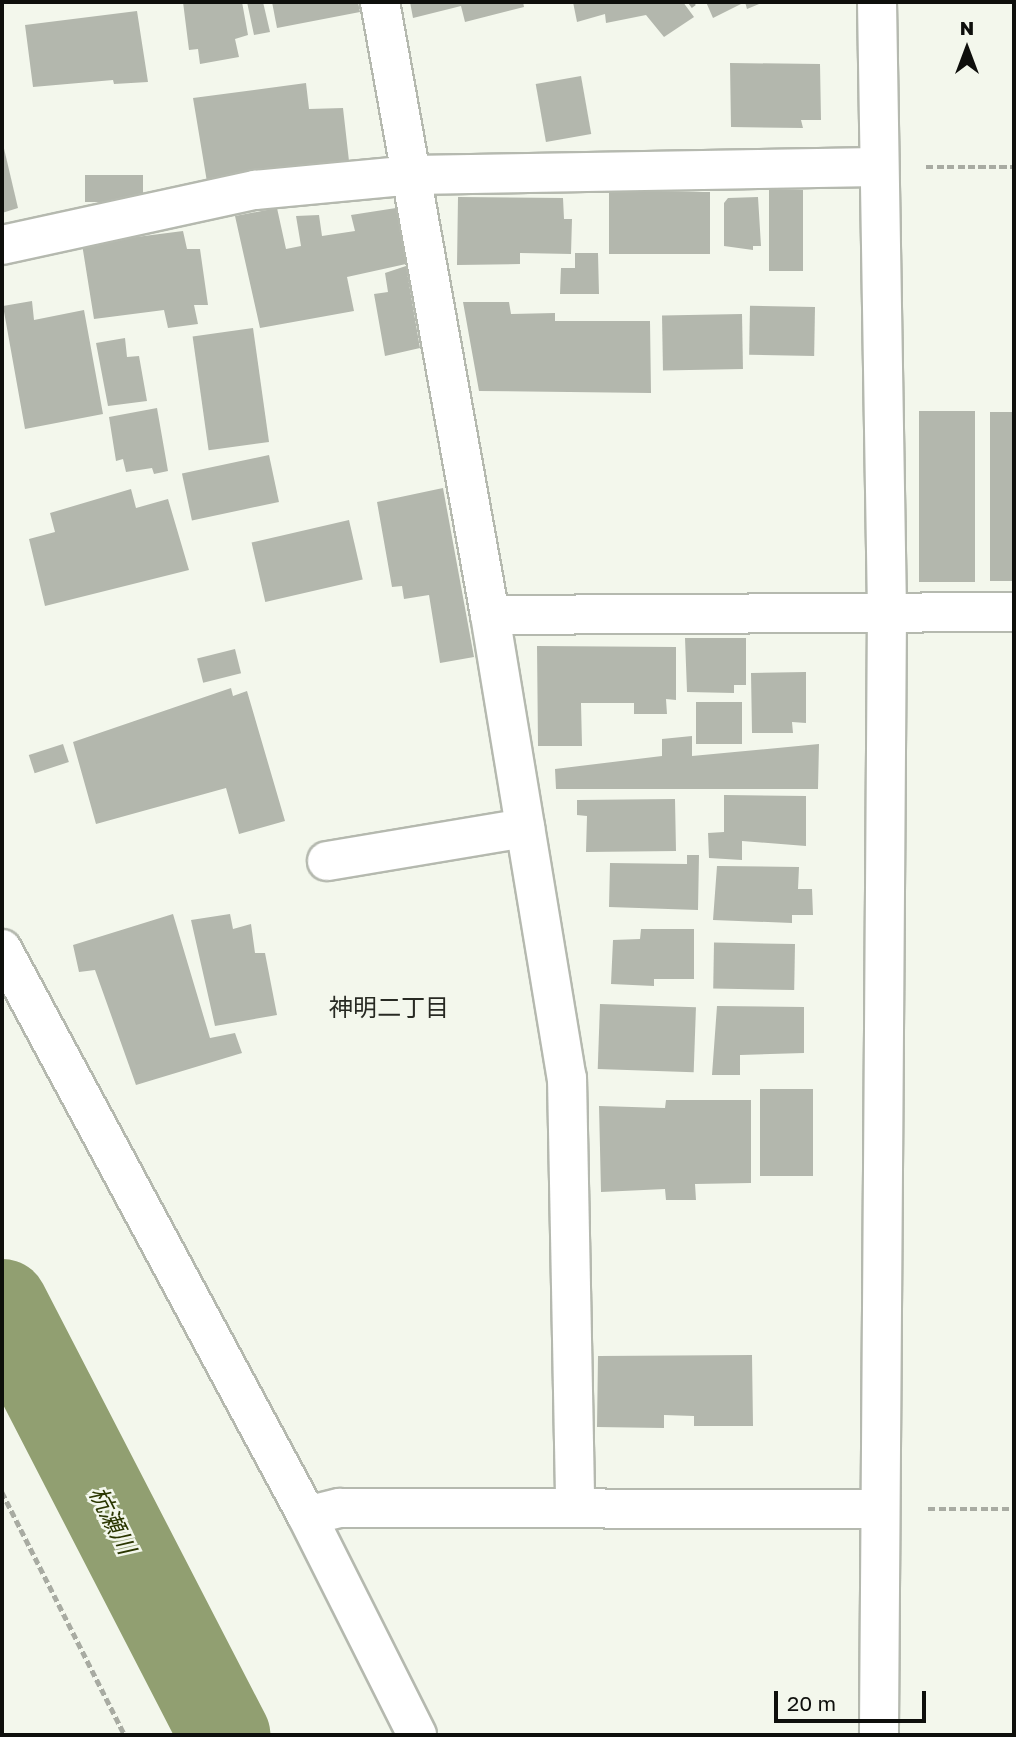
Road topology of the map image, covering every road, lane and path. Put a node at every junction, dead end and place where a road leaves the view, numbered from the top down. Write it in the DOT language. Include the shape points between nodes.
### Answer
graph roads {
  1 [pos="380,2"];
  2 [pos="877,2"];
  3 [pos="877,167"];
  4 [pos="1014,167"];
  5 [pos="413,175"];
  6 [pos="2,245"];
  7 [pos="887,611"];
  8 [pos="1014,612"];
  9 [pos="490,615"];
  10 [pos="525,828"];
  11 [pos="327,861"];
  12 [pos="2,949"];
  13 [pos="2,1492"];
  14 [pos="575,1506"];
  15 [pos="878,1509"];
  16 [pos="1014,1509"];
  17 [pos="307,1516"];
  18 [pos="125,1735"];
  19 [pos="417,1735"];
  20 [pos="879,1735"];
  1 -- 5 [label="street"];
  2 -- 3 [label="street"];
  3 -- 4 [label="path"];
  3 -- 5 [label="street"];
  3 -- 7 [label="street"];
  5 -- 6 [label="street" via="256,190"];
  5 -- 9 [label="street"];
  7 -- 8 [label="street"];
  7 -- 9 [label="street"];
  7 -- 15 [label="street"];
  9 -- 10 [label="street"];
  10 -- 11 [label="street"];
  10 -- 14 [label="street" via="567,1078"];
  12 -- 17 [label="street"];
  13 -- 18 [label="path"];
  14 -- 15 [label="street"];
  14 -- 17 [label="street" via="340,1508"];
  15 -- 16 [label="path"];
  15 -- 20 [label="street"];
  17 -- 19 [label="street"];
}
